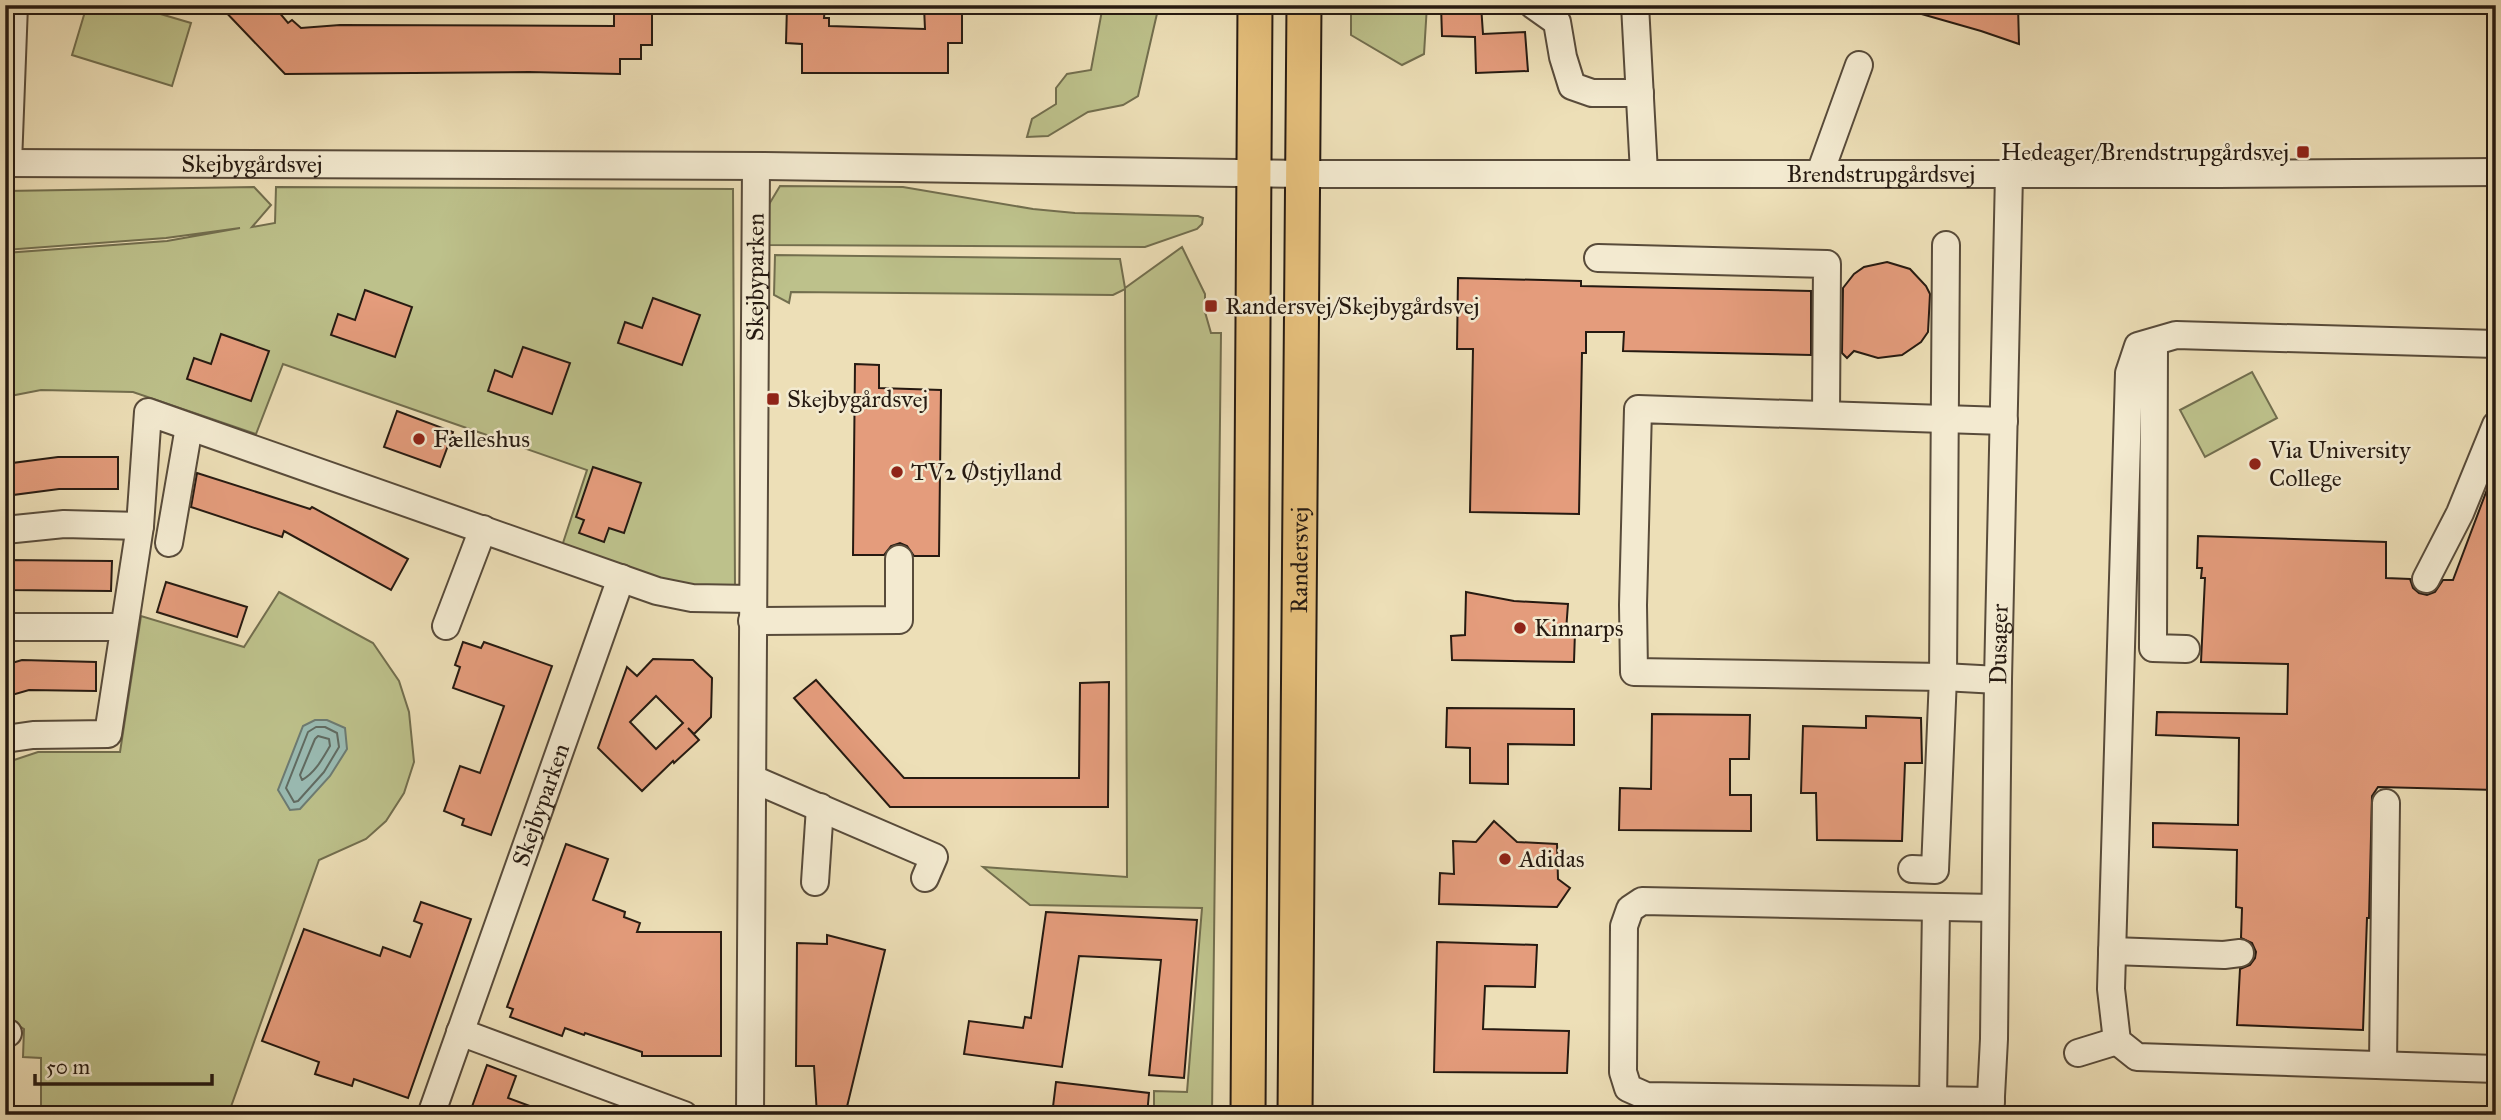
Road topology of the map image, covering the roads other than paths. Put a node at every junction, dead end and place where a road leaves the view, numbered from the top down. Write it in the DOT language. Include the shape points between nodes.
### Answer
graph roads {
  1 [pos="14,5"];
  2 [pos="1255,5"];
  3 [pos="1304,5"];
  4 [pos="1533,5"];
  5 [pos="1635,5"];
  6 [pos="1858,65"];
  7 [pos="1640,93"];
  8 [pos="6,163"];
  9 [pos="755,166"];
  10 [pos="2496,172"];
  11 [pos="1254,173"];
  12 [pos="1644,173"];
  13 [pos="1820,173"];
  14 [pos="1303,174"];
  15 [pos="2009,174"];
  16 [pos="1945,245"];
  17 [pos="1598,258"];
  18 [pos="2154,342"];
  19 [pos="2496,344"];
  20 [pos="1826,414"];
  21 [pos="1945,417"];
  22 [pos="2004,421"];
  23 [pos="2496,425"];
  24 [pos="189,427"];
  25 [pos="140,526"];
  26 [pos="483,529"];
  27 [pos="5,530"];
  28 [pos="169,543"];
  29 [pos="899,559"];
  30 [pos="621,578"];
  31 [pos="2426,579"];
  32 [pos="752,610"];
  33 [pos="446,626"];
  34 [pos="5,627"];
  35 [pos="124,627"];
  36 [pos="2186,649"];
  37 [pos="1943,677"];
  38 [pos="1998,680"];
  39 [pos="5,739"];
  40 [pos="753,779"];
  41 [pos="2386,803"];
  42 [pos="820,807"];
  43 [pos="929,867"];
  44 [pos="1913,869"];
  45 [pos="815,882"];
  46 [pos="1936,908"];
  47 [pos="1995,908"];
  48 [pos="2112,951"];
  49 [pos="2240,953"];
  50 [pos="460,1032"];
  51 [pos="2117,1041"];
  52 [pos="2078,1054"];
  53 [pos="2383,1065"];
  54 [pos="2496,1069"];
  55 [pos="1936,1105"];
  56 [pos="1698,1106"];
  57 [pos="1990,1108"];
  58 [pos="431,1115"];
  59 [pos="684,1115"];
  60 [pos="750,1115"];
  61 [pos="1248,1115"];
  62 [pos="1295,1115"];
  1 -- 8 [label="street"];
  2 -- 11 [label="main road, Randersvej"];
  3 -- 14 [label="main road, Randersvej"];
  4 -- 7 [label="street" via="1557,22 1572,86 1592,93"];
  5 -- 7 [label="street"];
  6 -- 13 [label="street"];
  7 -- 12 [label="street"];
  8 -- 9 [label="street, Skejbygårdsvej"];
  9 -- 11 [label="street, Skejbygårdsvej"];
  9 -- 32 [label="street, Skejbyparken"];
  10 -- 15 [label="street, Brendstrupgårdsvej"];
  11 -- 14 [label="street, Skejbygårdsvej"];
  11 -- 61 [label="main road, Randersvej"];
  12 -- 13 [label="street, Brendstrupgårdsvej"];
  12 -- 14 [label="street, Brendstrupgårdsvej"];
  13 -- 15 [label="street, Brendstrupgårdsvej"];
  14 -- 62 [label="main road, Randersvej"];
  15 -- 22 [label="street, Dusager"];
  16 -- 21 [label="street"];
  17 -- 20 [label="street" via="1827,264"];
  18 -- 19 [label="street" via="2176,335"];
  18 -- 36 [label="street" via="2153,648"];
  18 -- 48 [label="street" via="2138,346 2129,373"];
  20 -- 21 [label="street"];
  20 -- 37 [label="street" via="1639,409 1634,671"];
  21 -- 22 [label="street"];
  21 -- 37 [label="street"];
  22 -- 38 [label="street, Dusager"];
  23 -- 31 [label="street" via="2460,513"];
  24 -- 25 [label="street" via="148,412"];
  24 -- 26 [label="street"];
  24 -- 28 [label="street"];
  25 -- 27 [label="street" via="64,524"];
  25 -- 35 [label="street"];
  26 -- 30 [label="street"];
  26 -- 33 [label="street"];
  29 -- 32 [label="street" via="899,620"];
  30 -- 32 [label="street" via="678,596"];
  30 -- 50 [label="street, Skejbyparken"];
  32 -- 40 [label="street, Skejbyparken"];
  34 -- 35 [label="street"];
  35 -- 39 [label="street" via="108,734"];
  37 -- 38 [label="street"];
  37 -- 44 [label="street" via="1935,870"];
  38 -- 47 [label="street, Dusager"];
  40 -- 42 [label="street"];
  40 -- 60 [label="street, Skejbyparken"];
  41 -- 53 [label="street"];
  42 -- 43 [label="street"];
  42 -- 45 [label="street"];
  46 -- 47 [label="street"];
  46 -- 55 [label="street"];
  46 -- 56 [label="street" via="1642,901 1630,909 1624,939 1623,1072 1628,1088"];
  47 -- 57 [label="street, Dusager"];
  48 -- 49 [label="street"];
  48 -- 51 [label="street"];
  50 -- 58 [label="street, Skejbyparken"];
  50 -- 59 [label="street"];
  51 -- 52 [label="street"];
  51 -- 53 [label="street" via="2137,1057"];
  53 -- 54 [label="street"];
  55 -- 56 [label="street"];
  55 -- 57 [label="street"];
}
